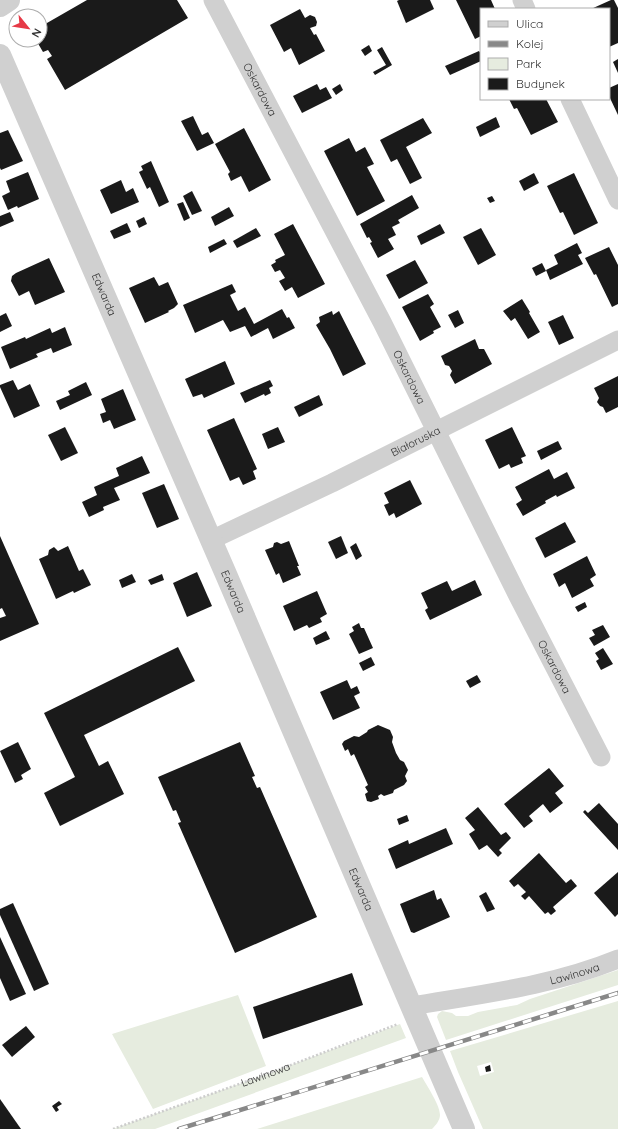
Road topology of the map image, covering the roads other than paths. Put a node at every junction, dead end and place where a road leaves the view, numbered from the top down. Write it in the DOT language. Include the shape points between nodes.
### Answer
graph roads {
  1 [pos="9,0"];
  2 [pos="213,0"];
  3 [pos="0,6"];
  4 [pos="0,56"];
  5 [pos="570,100"];
  6 [pos="618,200"];
  7 [pos="618,340"];
  8 [pos="436,431"];
  9 [pos="211,540"];
  10 [pos="600,757"];
  11 [pos="618,959"];
  12 [pos="414,1011"];
  13 [pos="464,1129"];
  1 -- 3 [label="street"];
  2 -- 8 [label="street, Oskardowa" via="382,322"];
  4 -- 9 [label="street, Edwarda"];
  5 -- 6 [label="street"];
  7 -- 8 [label="street, Białoruska"];
  8 -- 9 [label="street, Białoruska"];
  8 -- 10 [label="street, Oskardowa"];
  9 -- 12 [label="street, Edwarda"];
  11 -- 12 [label="street, Lawinowa" via="572,975"];
  12 -- 13 [label="street, Edwarda"];
}
